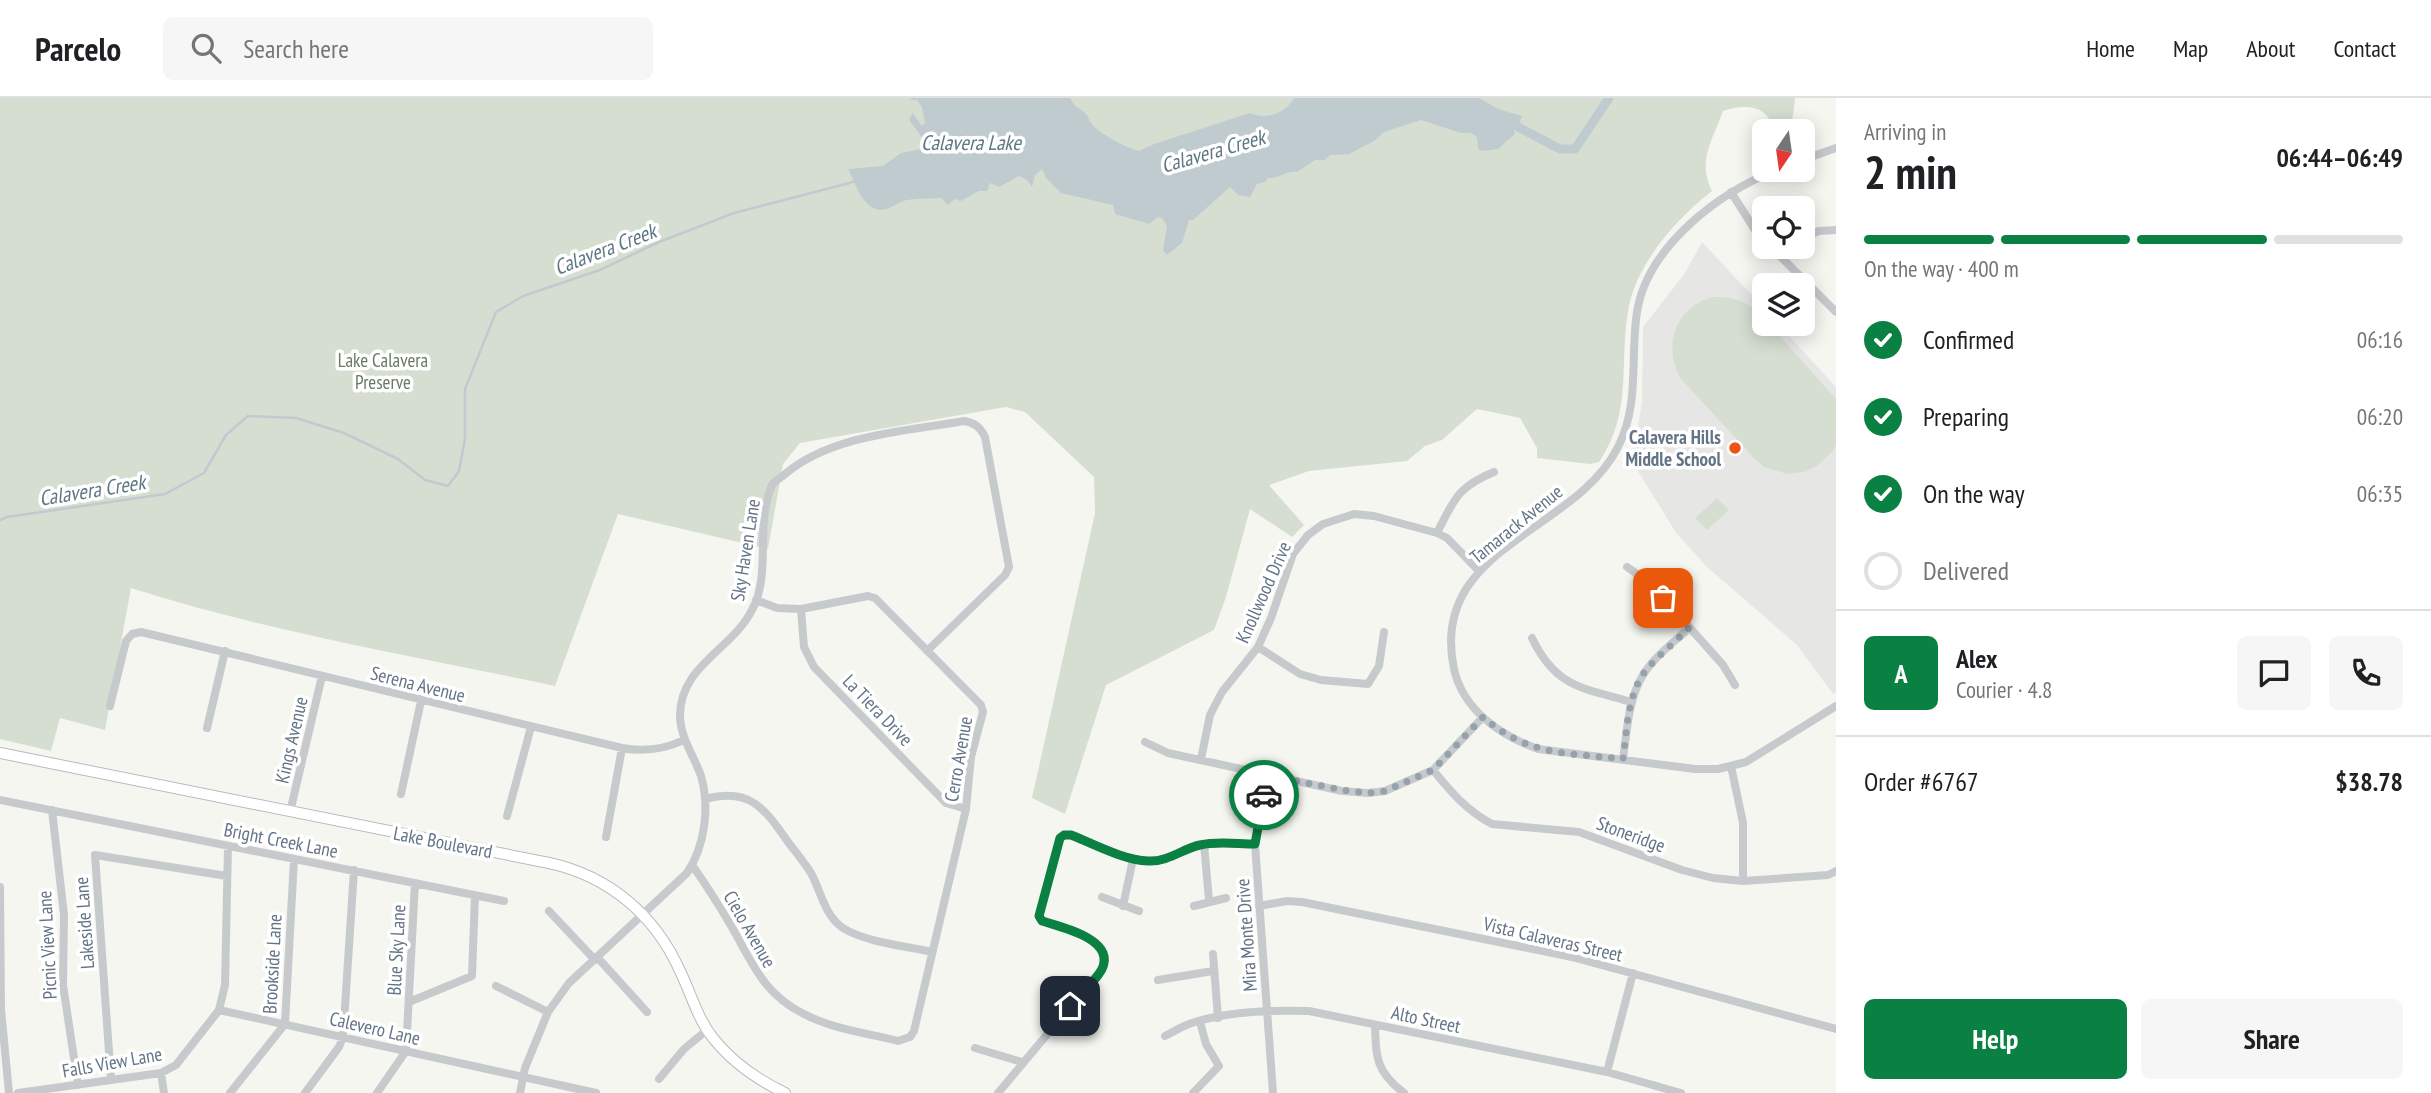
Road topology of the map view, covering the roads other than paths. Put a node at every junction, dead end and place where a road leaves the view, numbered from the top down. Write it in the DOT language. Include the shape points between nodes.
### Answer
graph roads {
  1 [pos="1836,148"];
  2 [pos="1815,155"];
  3 [pos="1752,180"];
  4 [pos="1731,192"];
  5 [pos="1752,225"];
  6 [pos="1836,230"];
  7 [pos="1815,233"];
  8 [pos="1783,259"];
  9 [pos="1836,312"];
  10 [pos="1494,472"];
  11 [pos="1437,533"];
  12 [pos="1627,567"];
  13 [pos="1479,570"];
  14 [pos="756,600"];
  15 [pos="801,609"];
  16 [pos="1689,628"];
  17 [pos="1384,632"];
  18 [pos="1532,638"];
  19 [pos="1258,647"];
  20 [pos="225,651"];
  21 [pos="927,651"];
  22 [pos="323,676"];
  23 [pos="1735,685"];
  24 [pos="421,701"];
  25 [pos="1632,702"];
  26 [pos="110,706"];
  27 [pos="1836,706"];
  28 [pos="1483,717"];
  29 [pos="531,727"];
  30 [pos="206,728"];
  31 [pos="684,740"];
  32 [pos="1145,742"];
  33 [pos="622,748"];
  34 [pos="0,753"];
  35 [pos="1201,759"];
  36 [pos="1623,759"];
  37 [pos="1731,766"];
  38 [pos="1433,770"];
  39 [pos="1267,775"];
  40 [pos="401,794"];
  41 [pos="706,799"];
  42 [pos="0,800"];
  43 [pos="966,809"];
  44 [pos="52,810"];
  45 [pos="290,812"];
  46 [pos="507,816"];
  47 [pos="606,837"];
  48 [pos="1204,844"];
  49 [pos="1255,844"];
  50 [pos="229,846"];
  51 [pos="294,859"];
  52 [pos="1133,859"];
  53 [pos="692,865"];
  54 [pos="354,870"];
  55 [pos="1836,871"];
  56 [pos="227,877"];
  57 [pos="1743,881"];
  58 [pos="415,883"];
  59 [pos="0,887"];
  60 [pos="475,895"];
  61 [pos="1102,897"];
  62 [pos="1226,898"];
  63 [pos="1209,900"];
  64 [pos="504,901"];
  65 [pos="1123,906"];
  66 [pos="1194,906"];
  67 [pos="1259,906"];
  68 [pos="549,911"];
  69 [pos="1139,911"];
  70 [pos="644,914"];
  71 [pos="932,953"];
  72 [pos="1213,954"];
  73 [pos="596,958"];
  74 [pos="1213,971"];
  75 [pos="1633,973"];
  76 [pos="1158,980"];
  77 [pos="496,986"];
  78 [pos="409,1002"];
  79 [pos="219,1010"];
  80 [pos="548,1012"];
  81 [pos="647,1012"];
  82 [pos="1267,1012"];
  83 [pos="1218,1018"];
  84 [pos="1200,1022"];
  85 [pos="285,1024"];
  86 [pos="1375,1025"];
  87 [pos="1836,1029"];
  88 [pos="707,1030"];
  89 [pos="1165,1036"];
  90 [pos="343,1037"];
  91 [pos="905,1040"];
  92 [pos="975,1048"];
  93 [pos="406,1051"];
  94 [pos="1022,1062"];
  95 [pos="1607,1072"];
  96 [pos="161,1073"];
  97 [pos="523,1077"];
  98 [pos="659,1079"];
  99 [pos="111,1080"];
  100 [pos="78,1084"];
  101 [pos="23,1092"];
  102 [pos="9,1093"];
  103 [pos="164,1093"];
  104 [pos="230,1093"];
  105 [pos="305,1093"];
  106 [pos="377,1093"];
  107 [pos="520,1093"];
  108 [pos="596,1093"];
  109 [pos="785,1093"];
  110 [pos="998,1093"];
  111 [pos="1193,1093"];
  112 [pos="1273,1093"];
  113 [pos="1404,1093"];
  114 [pos="1681,1093"];
  1 -- 2 [label="street"];
  3 -- 4 [label="street, Tamarack Avenue"];
  4 -- 5 [label="street"];
  4 -- 13 [label="street, Tamarack Avenue" via="1677,237 1645,283 1637,311 1632,408 1617,449 1588,486"];
  6 -- 7 [label="street"];
  8 -- 9 [label="street"];
  10 -- 11 [label="street" via="1458,493"];
  11 -- 13 [label="street, Knollwood Drive"];
  11 -- 19 [label="street, Knollwood Drive" via="1354,514 1323,524 1293,554"];
  12 -- 16 [label="street" via="1650,583"];
  13 -- 28 [label="street, Tamarack Avenue" via="1465,589 1451,639 1456,678"];
  14 -- 15 [label="street, Cerro Avenue" via="778,608"];
  14 -- 21 [label="street, Sky Haven Lane" via="765,510 773,484 798,462 844,443 971,422 985,437 1010,567"];
  14 -- 31 [label="street, Sky Haven Lane" via="740,627 687,684 680,706"];
  15 -- 21 [label="street, Cerro Avenue" via="875,598"];
  15 -- 43 [label="street, La Tiera Drive" via="804,647 814,667 946,803"];
  16 -- 23 [label="street"];
  16 -- 25 [label="street" via="1645,672"];
  17 -- 19 [label="street" via="1379,666 1368,684 1300,674"];
  18 -- 25 [label="street" via="1552,671 1576,686"];
  19 -- 35 [label="street, Knollwood Drive" via="1210,715"];
  20 -- 22 [label="street, Serena Avenue"];
  20 -- 26 [label="street, Serena Avenue" via="146,633 132,634 125,641"];
  20 -- 30 [label="street"];
  21 -- 43 [label="street, Cerro Avenue" via="983,712 971,757"];
  22 -- 24 [label="street, Serena Avenue"];
  22 -- 45 [label="street, Kings Avenue"];
  24 -- 29 [label="street, Serena Avenue"];
  24 -- 40 [label="street"];
  25 -- 36 [label="street"];
  27 -- 37 [label="street, Tamarack Avenue"];
  28 -- 36 [label="street, Tamarack Avenue" via="1515,741 1538,749"];
  28 -- 38 [label="street"];
  29 -- 33 [label="street, Serena Avenue"];
  29 -- 46 [label="street"];
  31 -- 33 [label="street, Serena Avenue" via="651,751"];
  31 -- 41 [label="street, Sky Haven Lane"];
  32 -- 35 [label="street" via="1168,753"];
  33 -- 47 [label="street"];
  34 -- 45 [label="main road, Lake Boulevard"];
  35 -- 39 [label="street"];
  36 -- 37 [label="street, Tamarack Avenue" via="1695,769"];
  37 -- 57 [label="street" via="1743,823"];
  38 -- 39 [label="street" via="1385,791 1368,793"];
  38 -- 57 [label="street, Stoneridge" via="1458,801 1492,824 1579,832 1682,870"];
  39 -- 49 [label="street, Mira Monte Drive"];
  41 -- 53 [label="street, Sky Haven Lane" via="703,833"];
  41 -- 71 [label="street" via="743,797 767,812 811,873 827,911 842,927"];
  42 -- 44 [label="street, Bright Creek Lane"];
  43 -- 71 [label="street, Cerro Avenue"];
  44 -- 50 [label="street, Bright Creek Lane"];
  44 -- 100 [label="street, Picnic View Lane" via="64,915 62,985"];
  45 -- 70 [label="main road, Lake Boulevard" via="565,866 601,883"];
  48 -- 49 [label="street"];
  48 -- 52 [label="street" via="1160,860"];
  48 -- 63 [label="street"];
  49 -- 67 [label="street, Mira Monte Drive"];
  50 -- 51 [label="street, Bright Creek Lane"];
  50 -- 56 [label="street, Falls View Lane"];
  51 -- 54 [label="street, Bright Creek Lane"];
  51 -- 85 [label="street, Brookside Lane"];
  52 -- 65 [label="street"];
  52 -- 94 [label="street" via="1064,835 1060,838 1039,916 1086,936 1105,957 1102,969"];
  53 -- 70 [label="street, Sky Haven Lane"];
  53 -- 91 [label="street, Cielo Avenue" via="754,970 786,1004 822,1022"];
  54 -- 58 [label="street, Bright Creek Lane"];
  54 -- 90 [label="street"];
  55 -- 57 [label="street, Stoneridge"];
  56 -- 79 [label="street, Falls View Lane" via="225,985"];
  56 -- 99 [label="street, Lakeside Lane" via="95,855"];
  58 -- 60 [label="street, Bright Creek Lane"];
  58 -- 78 [label="street, Blue Sky Lane"];
  59 -- 102 [label="street" via="1,1009"];
  60 -- 64 [label="street, Bright Creek Lane"];
  60 -- 78 [label="street" via="472,976"];
  61 -- 65 [label="street"];
  62 -- 63 [label="street"];
  63 -- 66 [label="street"];
  65 -- 69 [label="street"];
  67 -- 75 [label="street, Vista Calaveras Street" via="1303,902"];
  67 -- 82 [label="street, Mira Monte Drive"];
  68 -- 73 [label="street"];
  70 -- 73 [label="street, Sky Haven Lane"];
  70 -- 88 [label="main road, Lake Boulevard" via="660,932"];
  71 -- 91 [label="street, Cerro Avenue" via="914,1031"];
  72 -- 74 [label="street"];
  73 -- 80 [label="street, Sky Haven Lane" via="569,983"];
  73 -- 81 [label="street"];
  74 -- 76 [label="street"];
  74 -- 83 [label="street"];
  75 -- 87 [label="street, Vista Calaveras Street"];
  75 -- 95 [label="street"];
  77 -- 80 [label="street"];
  78 -- 93 [label="street, Blue Sky Lane"];
  79 -- 85 [label="street, Calevero Lane"];
  79 -- 96 [label="street, Falls View Lane" via="176,1065"];
  80 -- 97 [label="street, Sky Haven Lane"];
  82 -- 83 [label="street, Alto Street"];
  82 -- 86 [label="street, Alto Street" via="1309,1011"];
  82 -- 112 [label="street, Mira Monte Drive"];
  83 -- 84 [label="street, Alto Street"];
  84 -- 89 [label="street, Alto Street"];
  84 -- 111 [label="street" via="1219,1066"];
  85 -- 90 [label="street, Calevero Lane"];
  85 -- 104 [label="street, Brookside Lane"];
  86 -- 95 [label="street, Alto Street"];
  86 -- 113 [label="street" via="1376,1058 1389,1082"];
  88 -- 98 [label="street"];
  88 -- 109 [label="main road, Lake Boulevard" via="730,1057"];
  90 -- 93 [label="street, Calevero Lane"];
  90 -- 105 [label="street"];
  92 -- 94 [label="street"];
  93 -- 97 [label="street, Calevero Lane"];
  93 -- 106 [label="street"];
  94 -- 110 [label="street"];
  95 -- 114 [label="street, Alto Street"];
  96 -- 99 [label="street, Falls View Lane"];
  96 -- 103 [label="street"];
  97 -- 107 [label="street, Sky Haven Lane"];
  97 -- 108 [label="street, Calevero Lane"];
  99 -- 100 [label="street, Falls View Lane"];
  100 -- 101 [label="street, Falls View Lane"];
}
